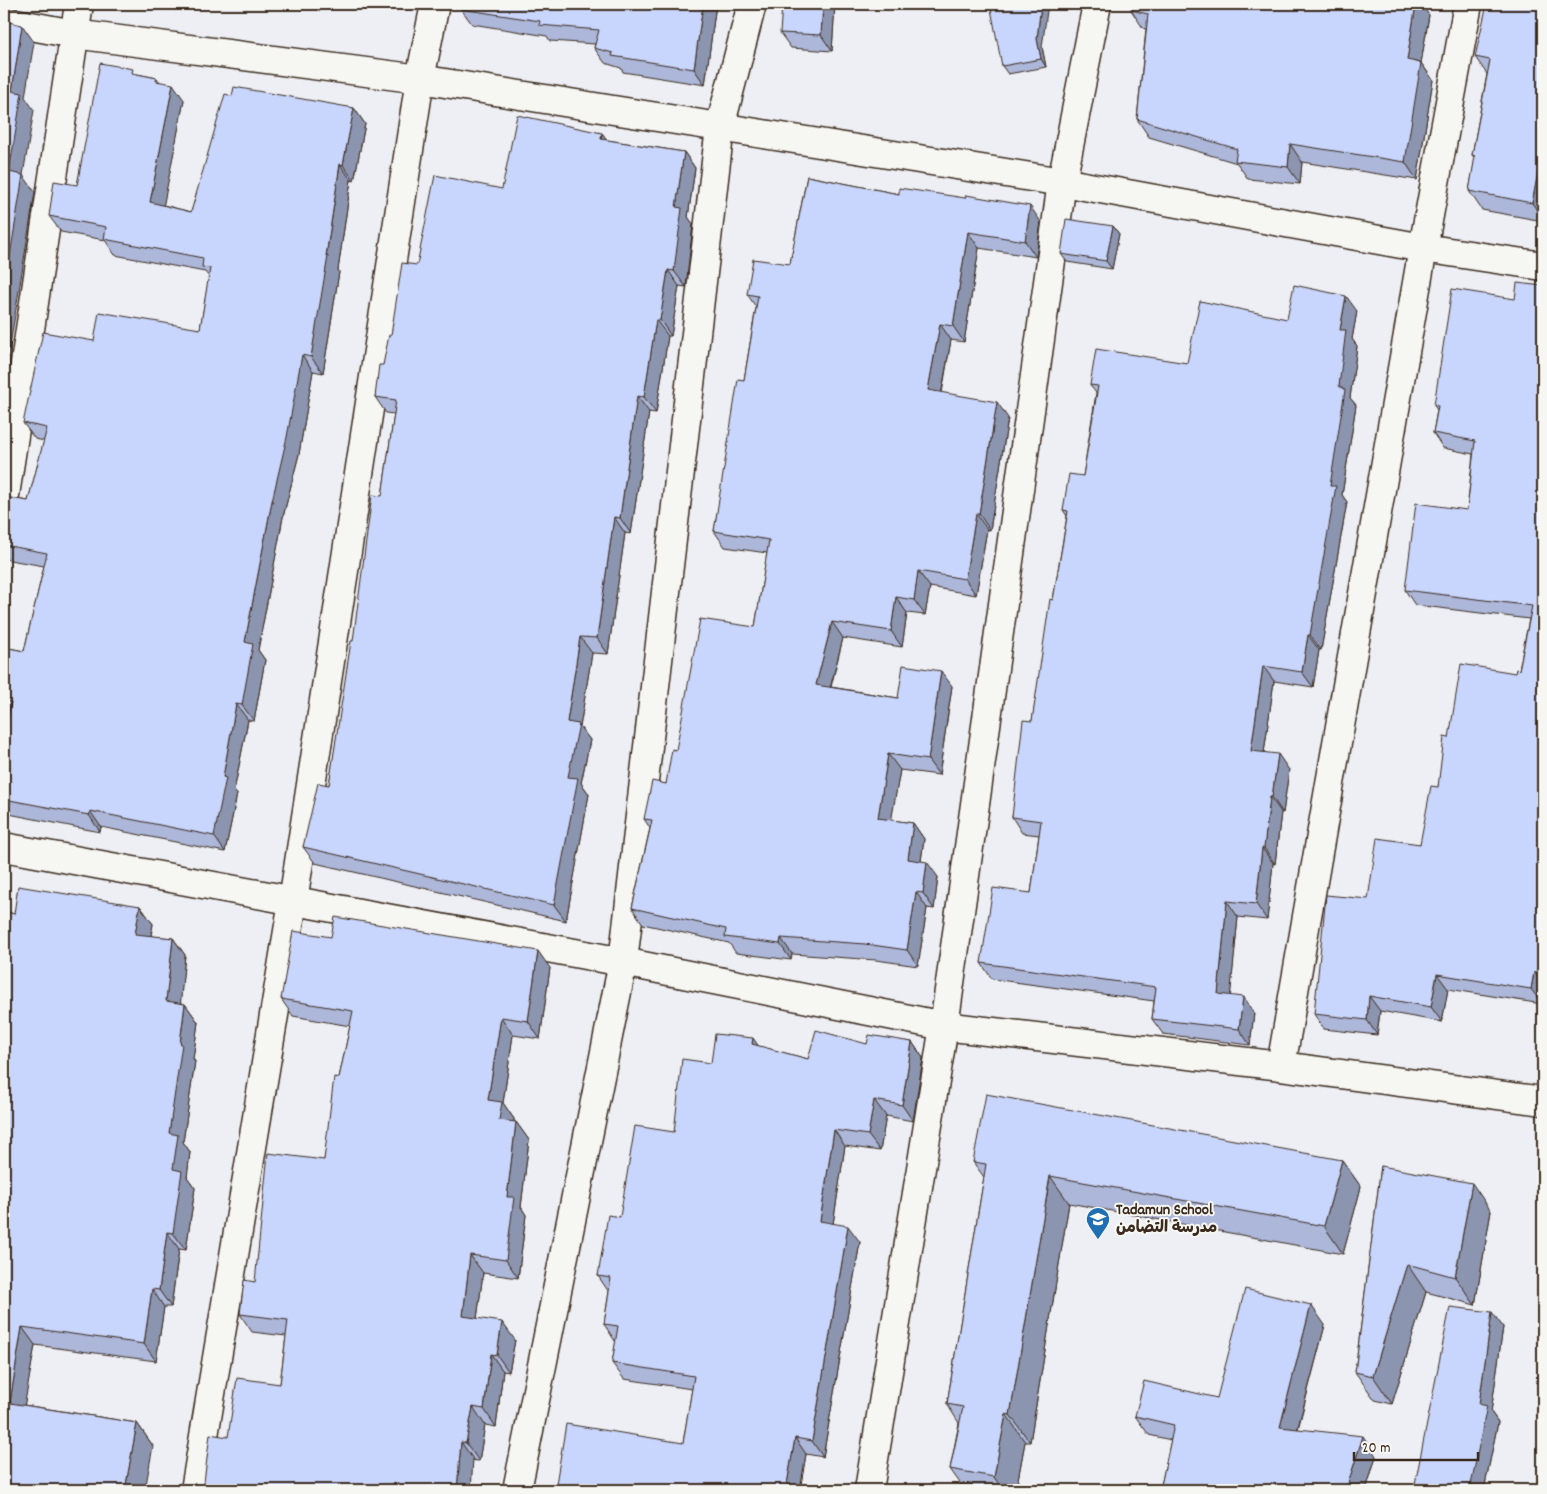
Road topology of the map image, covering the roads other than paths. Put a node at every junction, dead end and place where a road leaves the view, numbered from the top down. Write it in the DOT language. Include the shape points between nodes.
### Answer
graph roads {
  1 [pos="79,4"];
  2 [pos="435,4"];
  3 [pos="752,4"];
  4 [pos="1097,4"];
  5 [pos="1468,4"];
  6 [pos="4,21"];
  7 [pos="74,34"];
  8 [pos="420,79"];
  9 [pos="720,127"];
  10 [pos="1062,182"];
  11 [pos="1423,248"];
  12 [pos="1543,266"];
  13 [pos="4,502"];
  14 [pos="4,847"];
  15 [pos="293,901"];
  16 [pos="622,962"];
  17 [pos="944,1026"];
  18 [pos="1281,1066"];
  19 [pos="1543,1101"];
  20 [pos="195,1490"];
  21 [pos="517,1490"];
  22 [pos="869,1490"];
  1 -- 7 [label="street"];
  2 -- 8 [label="street"];
  3 -- 9 [label="street"];
  4 -- 10 [label="street"];
  5 -- 11 [label="street"];
  6 -- 7 [label="street"];
  7 -- 8 [label="street"];
  7 -- 13 [label="street"];
  8 -- 9 [label="street"];
  8 -- 15 [label="street"];
  9 -- 10 [label="street"];
  9 -- 16 [label="street"];
  10 -- 11 [label="street"];
  10 -- 17 [label="street"];
  11 -- 12 [label="street"];
  11 -- 18 [label="street"];
  14 -- 15 [label="street"];
  15 -- 16 [label="street"];
  15 -- 20 [label="street"];
  16 -- 17 [label="street"];
  16 -- 21 [label="street"];
  17 -- 18 [label="street"];
  17 -- 22 [label="street"];
  18 -- 19 [label="street"];
}
